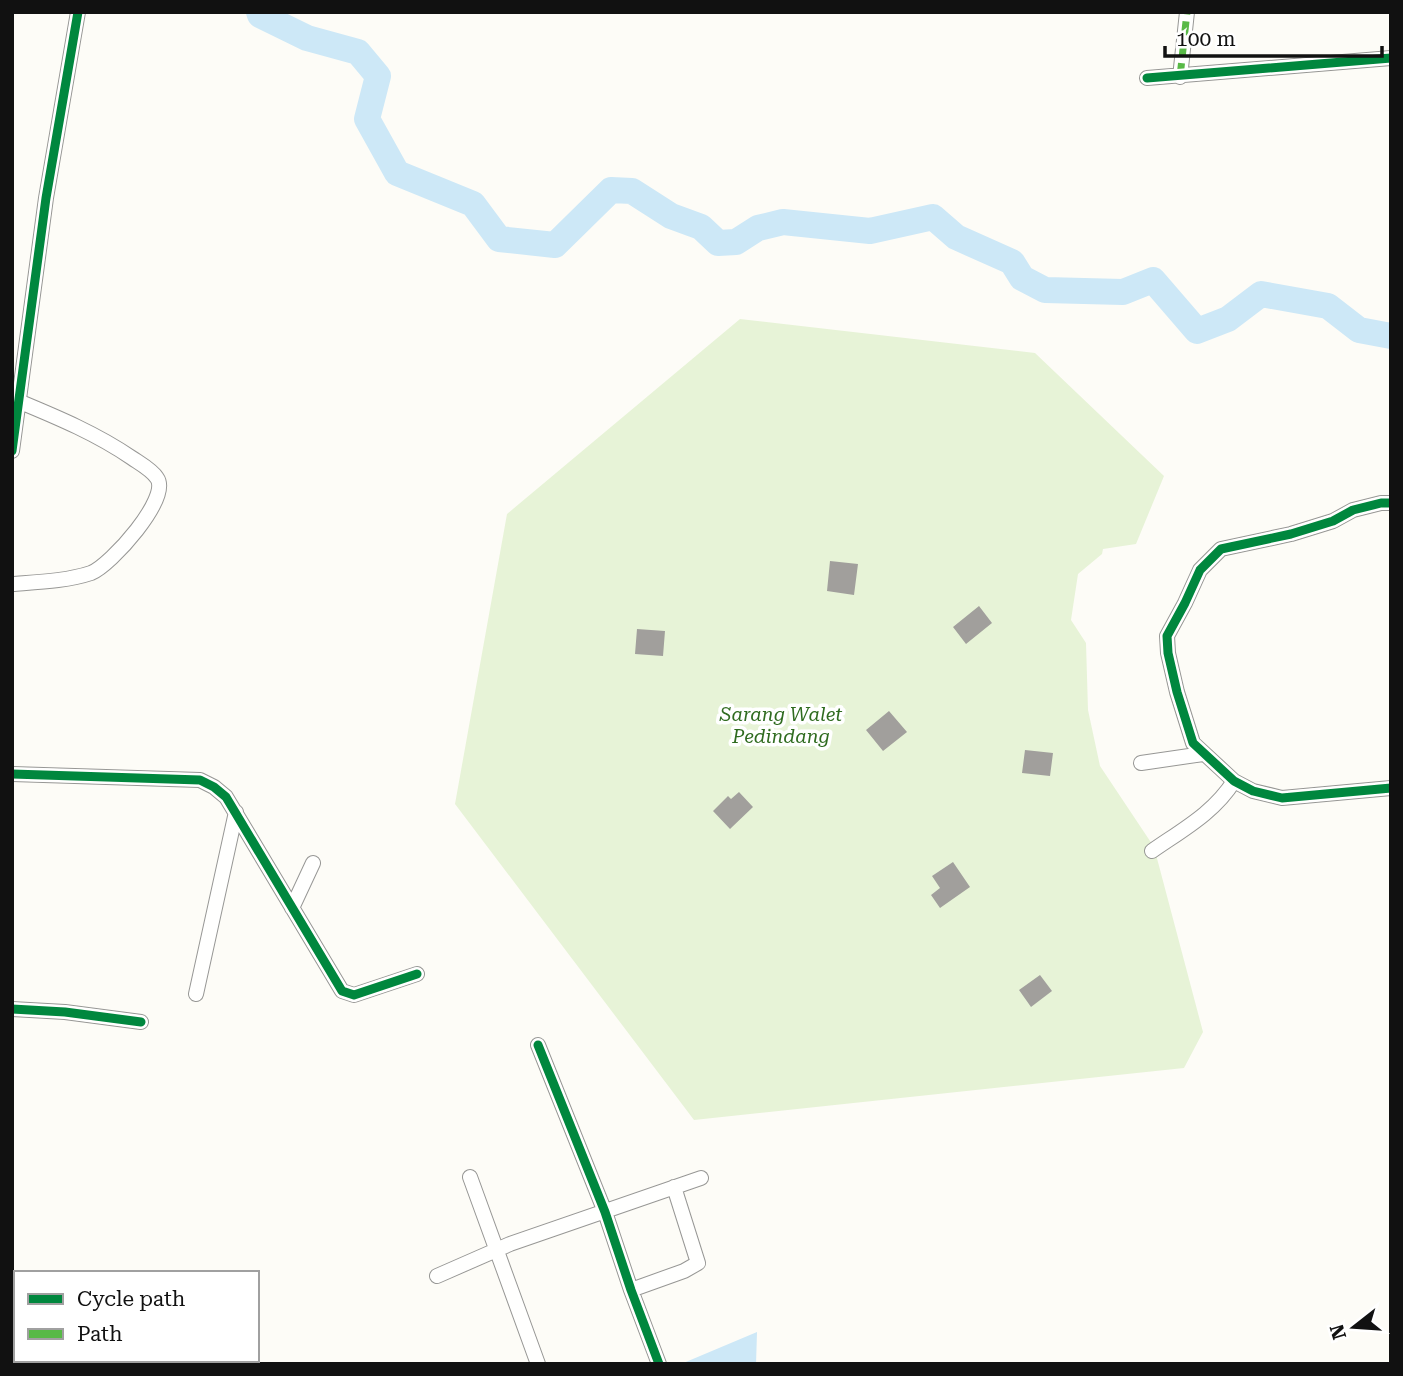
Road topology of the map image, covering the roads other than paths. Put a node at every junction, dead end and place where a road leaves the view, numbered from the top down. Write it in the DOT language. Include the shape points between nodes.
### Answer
graph roads {
  1 [pos="78,12"];
  2 [pos="1187,12"];
  3 [pos="1391,58"];
  4 [pos="1180,76"];
  5 [pos="1147,78"];
  6 [pos="17,373"];
  7 [pos="18,401"];
  8 [pos="14,424"];
  9 [pos="12,451"];
  10 [pos="1391,503"];
  11 [pos="12,584"];
  12 [pos="1203,754"];
  13 [pos="1141,763"];
  14 [pos="12,774"];
  15 [pos="1234,781"];
  16 [pos="1391,788"];
  17 [pos="236,813"];
  18 [pos="1152,851"];
  19 [pos="313,863"];
  20 [pos="292,908"];
  21 [pos="417,974"];
  22 [pos="196,994"];
  23 [pos="12,1009"];
  24 [pos="141,1022"];
  25 [pos="538,1045"];
  26 [pos="470,1177"];
  27 [pos="701,1178"];
  28 [pos="674,1187"];
  29 [pos="605,1212"];
  30 [pos="496,1250"];
  31 [pos="437,1276"];
  32 [pos="631,1290"];
  33 [pos="536,1358"];
  34 [pos="659,1364"];
  1 -- 6 [label="street"];
  2 -- 4 [label="street"];
  3 -- 4 [label="street"];
  4 -- 5 [label="street"];
  6 -- 7 [label="street"];
  7 -- 8 [label="street"];
  7 -- 11 [label="street" via="107,441 149,470 159,480 161,491 119,552 101,568 79,576"];
  8 -- 9 [label="street"];
  10 -- 12 [label="street" via="1353,510 1291,534 1221,549 1200,570 1167,636 1183,715 1193,743"];
  12 -- 13 [label="street"];
  12 -- 15 [label="street"];
  14 -- 17 [label="street" via="200,780 226,797"];
  15 -- 16 [label="street" via="1282,798"];
  15 -- 18 [label="street" via="1209,811"];
  17 -- 20 [label="street"];
  17 -- 22 [label="street"];
  19 -- 20 [label="street"];
  20 -- 21 [label="street" via="348,995"];
  23 -- 24 [label="street"];
  25 -- 29 [label="street"];
  26 -- 30 [label="street"];
  27 -- 28 [label="street"];
  28 -- 29 [label="street"];
  28 -- 32 [label="street" via="698,1263"];
  29 -- 30 [label="street"];
  29 -- 32 [label="street"];
  30 -- 31 [label="street"];
  30 -- 33 [label="street"];
  32 -- 34 [label="street"];
}
